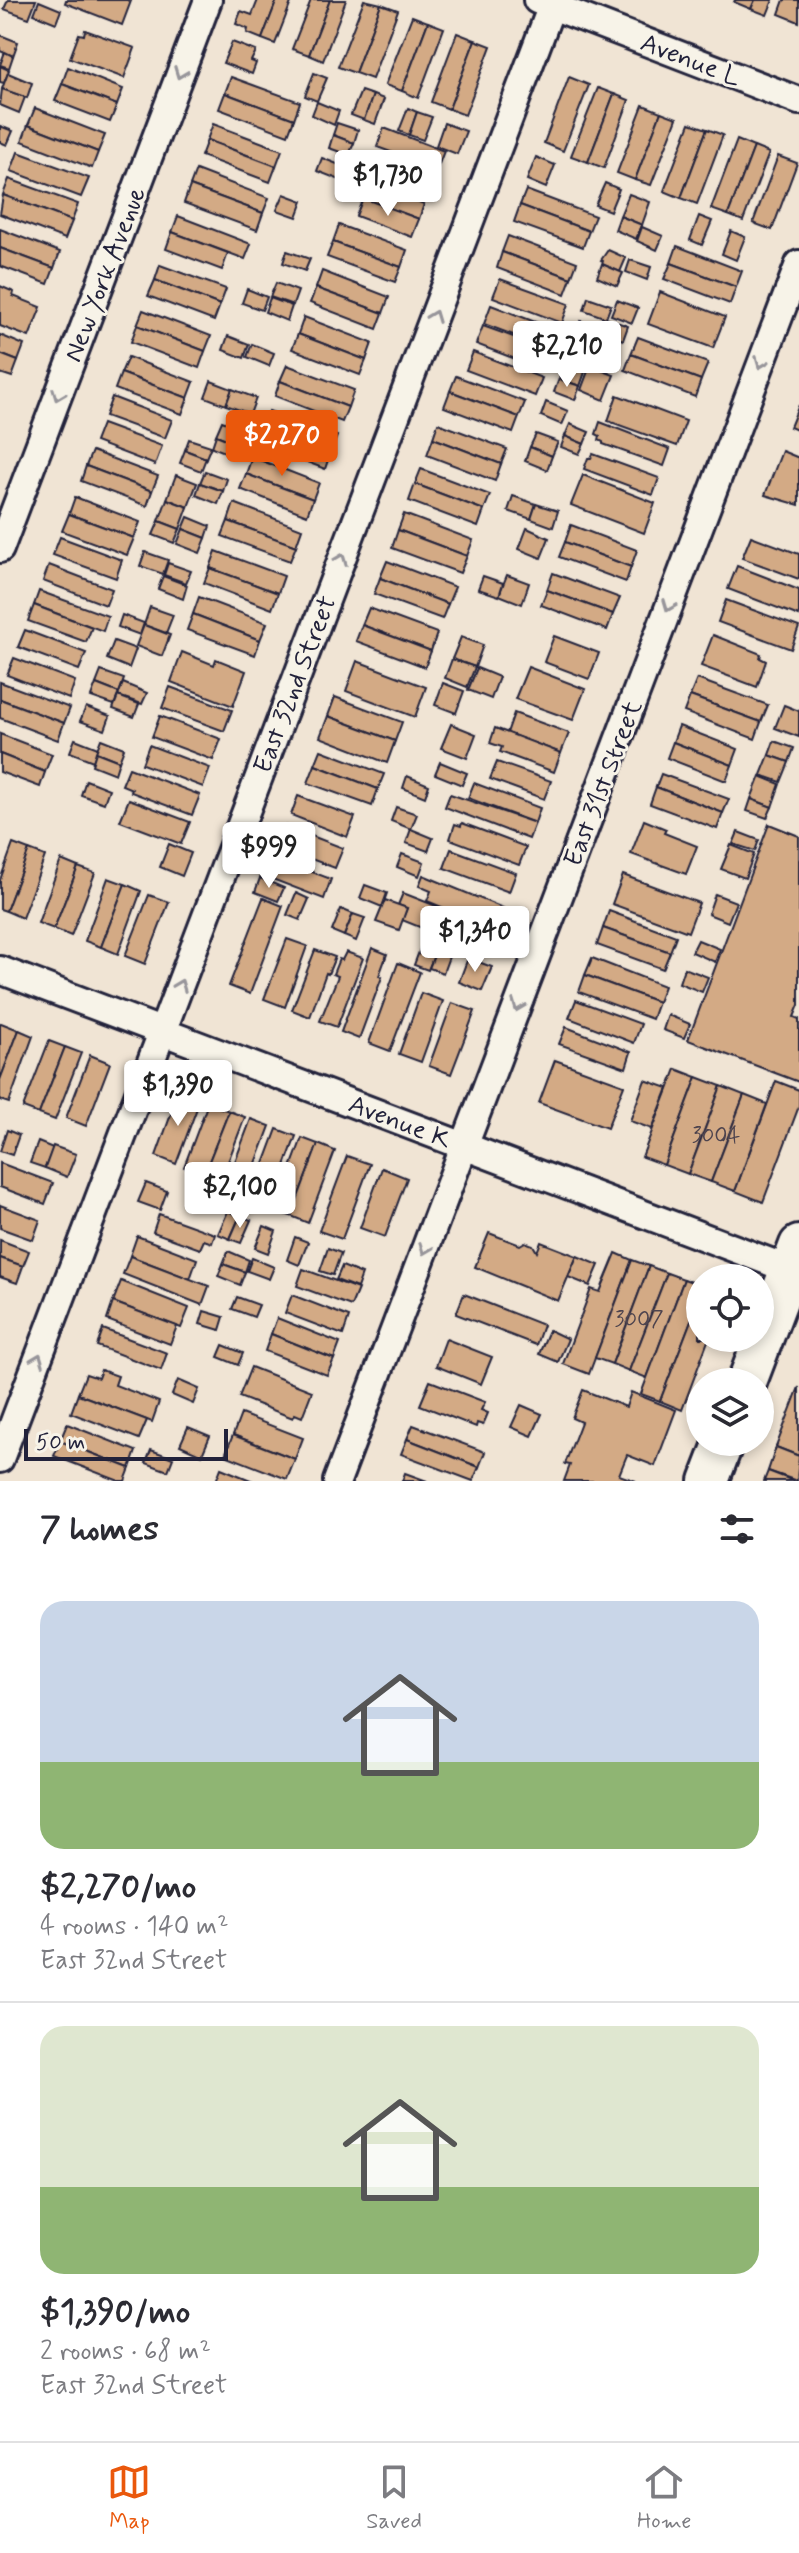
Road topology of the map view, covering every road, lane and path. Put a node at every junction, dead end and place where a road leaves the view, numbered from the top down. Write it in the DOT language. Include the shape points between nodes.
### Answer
graph roads {
  1 [pos="208,0"];
  2 [pos="548,2"];
  3 [pos="799,101"];
  4 [pos="799,264"];
  5 [pos="0,549"];
  6 [pos="0,970"];
  7 [pos="162,1031"];
  8 [pos="465,1146"];
  9 [pos="796,1262"];
  10 [pos="753,1368"];
  11 [pos="719,1456"];
  12 [pos="0,1459"];
  13 [pos="337,1481"];
  14 [pos="709,1481"];
  1 -- 5 [label="street, New York Avenue, one-way"];
  2 -- 3 [label="street, Avenue L"];
  7 -- 2 [label="street, East 32nd Street, one-way"];
  4 -- 8 [label="street, East 31st Street, one-way"];
  6 -- 7 [label="street, Avenue K"];
  7 -- 8 [label="street, Avenue K"];
  12 -- 7 [label="street, East 32nd Street, one-way"];
  8 -- 9 [label="street, Avenue K"];
  8 -- 13 [label="street, East 31st Street, one-way"];
  9 -- 10 [label="main road"];
  11 -- 14 [label="main road"];
}
